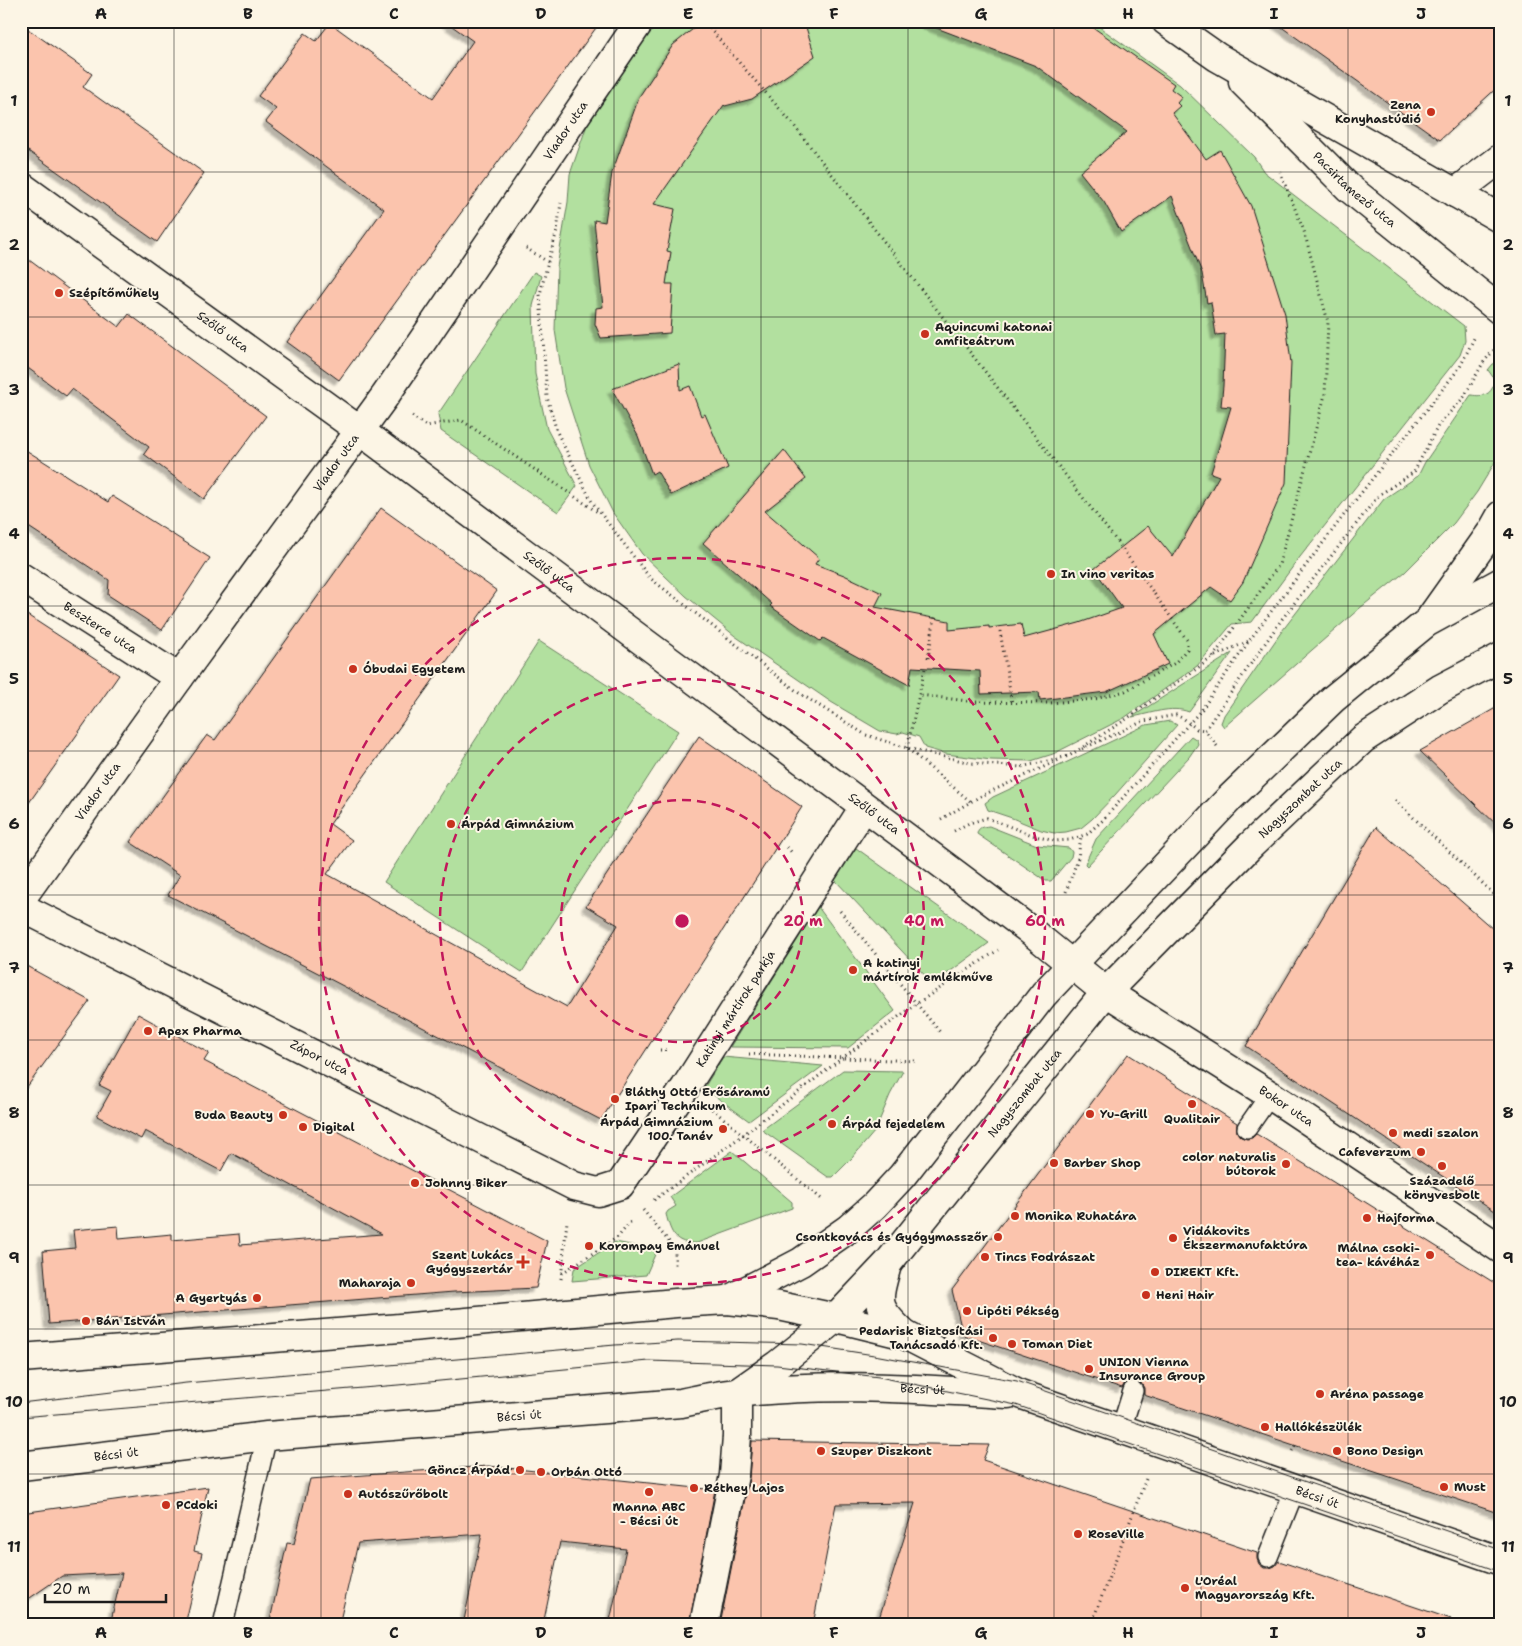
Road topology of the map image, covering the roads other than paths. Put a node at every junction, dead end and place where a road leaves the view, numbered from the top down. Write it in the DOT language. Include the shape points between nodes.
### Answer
graph roads {
  1 [pos="640,21"];
  2 [pos="1166,21"];
  3 [pos="1217,57"];
  4 [pos="1501,158"];
  5 [pos="21,186"];
  6 [pos="1455,192"];
  7 [pos="1501,219"];
  8 [pos="1498,309"];
  9 [pos="360,430"];
  10 [pos="1501,515"];
  11 [pos="21,577"];
  12 [pos="1501,582"];
  13 [pos="1426,623"];
  14 [pos="1501,657"];
  15 [pos="179,678"];
  16 [pos="864,807"];
  17 [pos="21,899"];
  18 [pos="21,907"];
  19 [pos="1071,964"];
  20 [pos="1106,992"];
  21 [pos="1270,1095"];
  22 [pos="1247,1128"];
  23 [pos="620,1185"];
  24 [pos="1501,1249"];
  25 [pos="888,1263"];
  26 [pos="728,1300"];
  27 [pos="836,1318"];
  28 [pos="905,1335"];
  29 [pos="21,1358"];
  30 [pos="1132,1391"];
  31 [pos="737,1392"];
  32 [pos="1020,1394"];
  33 [pos="1121,1429"];
  34 [pos="267,1436"];
  35 [pos="22,1467"];
  36 [pos="1295,1489"];
  37 [pos="1268,1557"];
  38 [pos="1501,1561"];
  39 [pos="223,1625"];
  40 [pos="704,1625"];
  1 -- 9 [label="street, Viador utca"];
  2 -- 3 [label="street, Pacsirtamező utca"];
  3 -- 6 [label="street, Pacsirtamező utca"];
  3 -- 8 [label="street, Pacsirtamező utca" via="1350,188"];
  4 -- 6 [label="street"];
  5 -- 9 [label="street, Szőlő utca"];
  6 -- 7 [label="street, Pacsirtamező utca"];
  9 -- 15 [label="street, Viador utca"];
  9 -- 16 [label="street, Szőlő utca"];
  10 -- 13 [label="street"];
  11 -- 15 [label="street, Beszterce utca"];
  12 -- 13 [label="street"];
  13 -- 19 [label="street" via="1333,699 1285,745"];
  14 -- 20 [label="street, Nagyszombat utca" via="1440,689 1363,739 1250,846"];
  15 -- 17 [label="street, Viador utca"];
  16 -- 19 [label="street, Szőlő utca"];
  16 -- 23 [label="street, Katinyi mártírok parkja"];
  18 -- 23 [label="street, Zápor utca" via="574,1186 598,1192"];
  19 -- 20 [label="street, Bokor utca"];
  19 -- 26 [label="street" via="902,1176 875,1205 848,1229 801,1262"];
  20 -- 21 [label="street, Bokor utca"];
  20 -- 25 [label="street, Nagyszombat utca"];
  21 -- 22 [label="lane"];
  21 -- 24 [label="street, Bokor utca"];
  25 -- 27 [label="street, Nagyszombat utca"];
  25 -- 28 [label="street, Bécsi út" via="879,1298 881,1308"];
  26 -- 27 [label="street, Bécsi út" via="780,1306"];
  26 -- 29 [label="street, Bécsi út"];
  27 -- 28 [label="street, Bécsi út"];
  27 -- 31 [label="street, Nagyszombat utca"];
  28 -- 32 [label="street, Bécsi út"];
  30 -- 33 [label="lane"];
  31 -- 32 [label="street, Bécsi út" via="896,1388"];
  31 -- 34 [label="street, Bécsi út" via="681,1403"];
  31 -- 40 [label="street" via="734,1475"];
  32 -- 33 [label="street, Bécsi út"];
  33 -- 36 [label="street, Bécsi út"];
  34 -- 35 [label="street, Bécsi út"];
  34 -- 39 [label="lane"];
  36 -- 37 [label="lane"];
  36 -- 38 [label="street, Bécsi út"];
}
